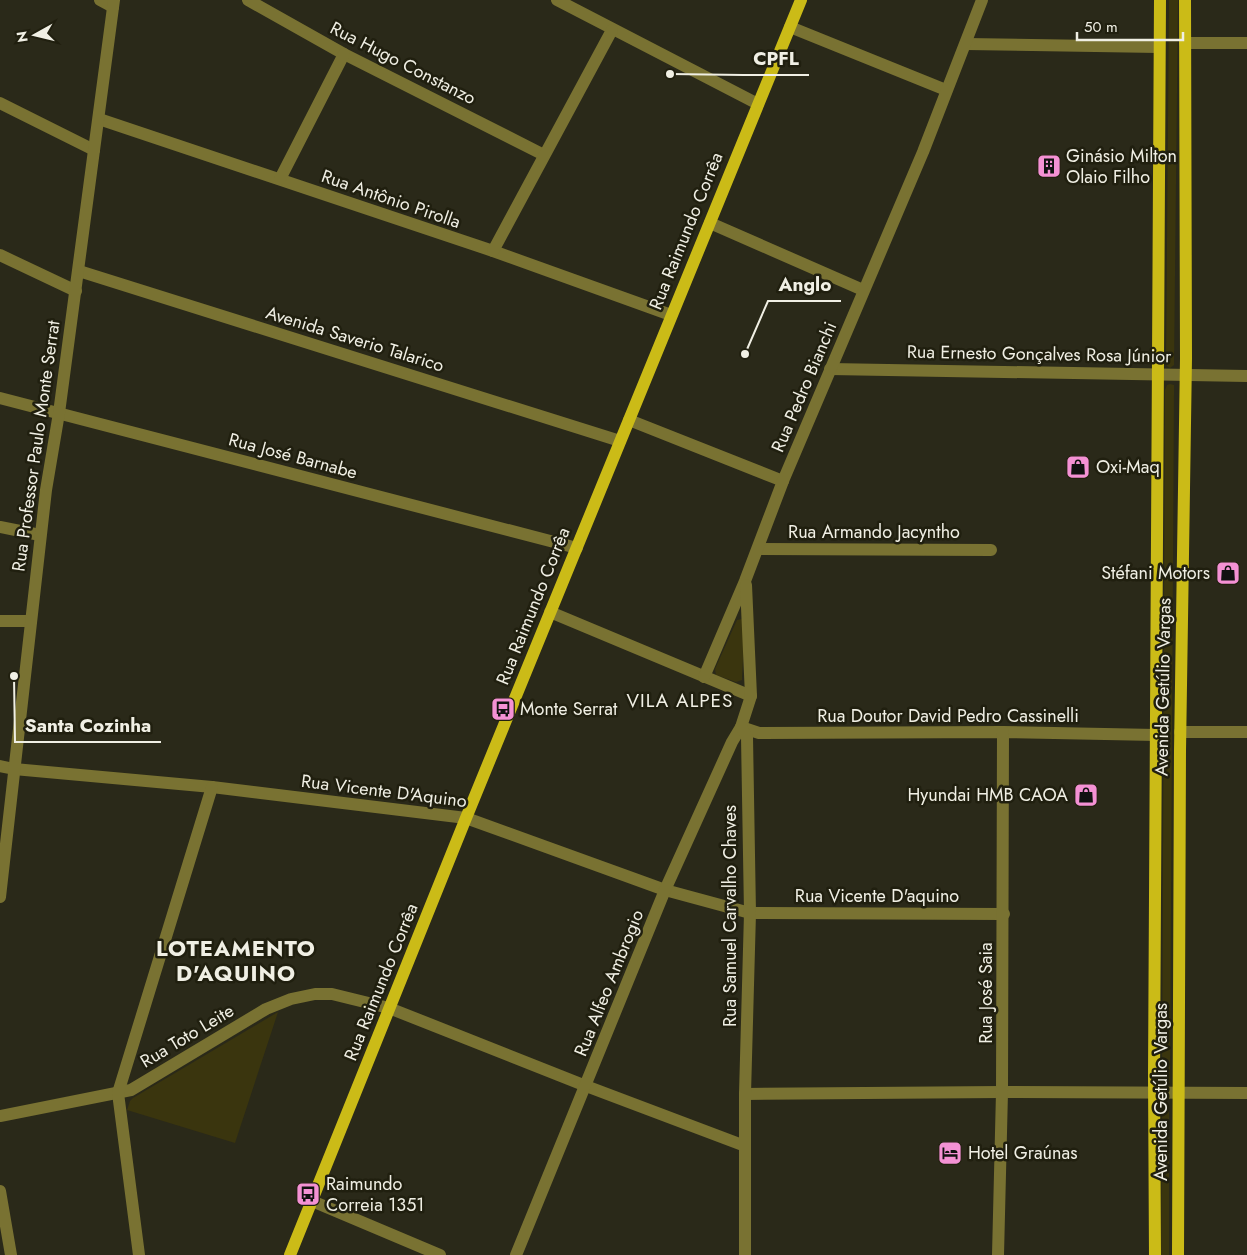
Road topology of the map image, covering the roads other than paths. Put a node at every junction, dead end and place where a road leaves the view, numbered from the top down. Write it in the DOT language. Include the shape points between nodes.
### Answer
graph roads {
  1 [pos="100,0"];
  2 [pos="248,0"];
  3 [pos="556,0"];
  4 [pos="800,0"];
  5 [pos="982,0"];
  6 [pos="1160,0"];
  7 [pos="1185,0"];
  8 [pos="114,3"];
  9 [pos="790,27"];
  10 [pos="612,30"];
  11 [pos="1185,43"];
  12 [pos="1247,43"];
  13 [pos="966,44"];
  14 [pos="1159,47"];
  15 [pos="344,54"];
  16 [pos="946,90"];
  17 [pos="0,103"];
  18 [pos="758,104"];
  19 [pos="99,118"];
  20 [pos="94,150"];
  21 [pos="544,155"];
  22 [pos="280,179"];
  23 [pos="710,223"];
  24 [pos="493,251"];
  25 [pos="0,255"];
  26 [pos="79,271"];
  27 [pos="863,290"];
  28 [pos="76,291"];
  29 [pos="671,315"];
  30 [pos="830,369"];
  31 [pos="1158,374"];
  32 [pos="1186,374"];
  33 [pos="1247,376"];
  34 [pos="0,398"];
  35 [pos="59,413"];
  36 [pos="629,420"];
  37 [pos="620,441"];
  38 [pos="783,481"];
  39 [pos="0,527"];
  40 [pos="40,535"];
  41 [pos="577,548"];
  42 [pos="758,549"];
  43 [pos="991,550"];
  44 [pos="746,581"];
  45 [pos="550,612"];
  46 [pos="0,621"];
  47 [pos="31,621"];
  48 [pos="704,677"];
  49 [pos="751,696"];
  50 [pos="741,727"];
  51 [pos="1003,732"];
  52 [pos="1180,732"];
  53 [pos="1247,732"];
  54 [pos="1156,735"];
  55 [pos="0,766"];
  56 [pos="14,769"];
  57 [pos="212,787"];
  58 [pos="466,818"];
  59 [pos="2,858"];
  60 [pos="665,890"];
  61 [pos="0,897"];
  62 [pos="750,913"];
  63 [pos="1004,914"];
  64 [pos="390,1008"];
  65 [pos="586,1086"];
  66 [pos="1002,1092"];
  67 [pos="1154,1092"];
  68 [pos="1178,1092"];
  69 [pos="118,1093"];
  70 [pos="1247,1093"];
  71 [pos="745,1094"];
  72 [pos="0,1116"];
  73 [pos="745,1146"];
  74 [pos="0,1191"];
  75 [pos="312,1201"];
  76 [pos="11,1255"];
  77 [pos="139,1255"];
  78 [pos="290,1255"];
  79 [pos="440,1255"];
  80 [pos="516,1255"];
  81 [pos="745,1255"];
  82 [pos="998,1255"];
  83 [pos="1155,1255"];
  84 [pos="1178,1255"];
  1 -- 8 [label="street"];
  2 -- 15 [label="street, Rua Hugo Constanzo"];
  3 -- 10 [label="street"];
  4 -- 9 [label="main road, Rua Raimundo Corrêa"];
  5 -- 13 [label="street, Rua Pedro Bianchi"];
  6 -- 14 [label="main road, Avenida Getúlio Vargas"];
  7 -- 11 [label="main road, Avenida Getúlio Vargas"];
  8 -- 19 [label="street, Rua Professor Paulo Monte Serrat"];
  9 -- 16 [label="street"];
  9 -- 18 [label="main road, Rua Raimundo Corrêa"];
  10 -- 18 [label="street"];
  10 -- 21 [label="street"];
  11 -- 12 [label="street"];
  11 -- 32 [label="main road, Avenida Getúlio Vargas"];
  13 -- 14 [label="street"];
  13 -- 16 [label="street, Rua Pedro Bianchi"];
  14 -- 31 [label="main road, Avenida Getúlio Vargas"];
  15 -- 21 [label="street, Rua Hugo Constanzo"];
  15 -- 22 [label="street"];
  16 -- 27 [label="street, Rua Pedro Bianchi" via="923,152"];
  17 -- 20 [label="street"];
  18 -- 23 [label="main road, Rua Raimundo Corrêa"];
  19 -- 20 [label="street, Rua Professor Paulo Monte Serrat"];
  19 -- 22 [label="street, Rua Antônio Pirolla"];
  20 -- 26 [label="street, Rua Professor Paulo Monte Serrat"];
  21 -- 24 [label="street"];
  22 -- 24 [label="street, Rua Antônio Pirolla"];
  23 -- 27 [label="street"];
  23 -- 29 [label="main road, Rua Raimundo Corrêa"];
  24 -- 29 [label="street, Rua Antônio Pirolla"];
  25 -- 28 [label="street"];
  26 -- 28 [label="street, Rua Professor Paulo Monte Serrat"];
  26 -- 37 [label="street, Avenida Saverio Talarico"];
  27 -- 30 [label="street, Rua Pedro Bianchi"];
  28 -- 35 [label="street, Rua Professor Paulo Monte Serrat"];
  29 -- 36 [label="main road, Rua Raimundo Corrêa"];
  30 -- 31 [label="street, Rua Ernesto Gonçalves Rosa Júnior"];
  30 -- 38 [label="street, Rua Pedro Bianchi"];
  31 -- 32 [label="street, Rua Ernesto Gonçalves Rosa Júnior"];
  31 -- 54 [label="main road, Avenida Getúlio Vargas"];
  32 -- 33 [label="street, Rua Ernesto Gonçalves Rosa Júnior"];
  32 -- 52 [label="main road, Avenida Getúlio Vargas"];
  34 -- 35 [label="street, Rua José Barnabe"];
  35 -- 40 [label="street, Rua Professor Paulo Monte Serrat"];
  35 -- 41 [label="street, Rua José Barnabe"];
  36 -- 37 [label="main road, Rua Raimundo Corrêa"];
  36 -- 38 [label="street"];
  37 -- 41 [label="main road, Rua Raimundo Corrêa"];
  38 -- 42 [label="street, Rua Pedro Bianchi"];
  39 -- 40 [label="street"];
  40 -- 47 [label="street, Rua Professor Paulo Monte Serrat"];
  41 -- 45 [label="main road, Rua Raimundo Corrêa"];
  42 -- 43 [label="street, Rua Armando Jacyntho"];
  42 -- 44 [label="street, Rua Pedro Bianchi"];
  44 -- 48 [label="street, Rua Pedro Bianchi"];
  44 -- 49 [label="street"];
  45 -- 48 [label="street"];
  45 -- 58 [label="main road, Rua Raimundo Corrêa"];
  46 -- 47 [label="street"];
  47 -- 56 [label="street, Rua Professor Paulo Monte Serrat"];
  48 -- 49 [label="street"];
  49 -- 50 [label="street"];
  50 -- 51 [label="street, Rua Doutor David Pedro Cassinelli" via="759,733"];
  50 -- 60 [label="street, Rua Alfeo Ambrogio"];
  50 -- 62 [label="street, Rua Samuel Carvalho Chaves" via="746,737"];
  51 -- 54 [label="street, Rua Doutor David Pedro Cassinelli"];
  51 -- 63 [label="street, Rua José Saia"];
  52 -- 53 [label="street"];
  52 -- 68 [label="main road, Avenida Getúlio Vargas"];
  54 -- 67 [label="main road, Avenida Getúlio Vargas"];
  55 -- 56 [label="street, Rua Vicente D'Aquino"];
  56 -- 57 [label="street, Rua Vicente D'Aquino"];
  56 -- 59 [label="street, Rua Professor Paulo Monte Serrat"];
  57 -- 58 [label="street, Rua Vicente D'Aquino"];
  57 -- 69 [label="street"];
  58 -- 60 [label="street, Rua Vicente D'Aquino"];
  58 -- 64 [label="main road, Rua Raimundo Corrêa"];
  59 -- 61 [label="street, Rua Professor Paulo Monte Serrat"];
  60 -- 62 [label="street, Rua Vicente D'Aquino"];
  60 -- 65 [label="street, Rua Alfeo Ambrogio"];
  62 -- 63 [label="street, Rua Vicente D'aquino"];
  62 -- 71 [label="street, Rua Samuel Carvalho Chaves"];
  63 -- 66 [label="street, Rua José Saia"];
  64 -- 65 [label="street, Rua Toto Leite"];
  64 -- 69 [label="street, Rua Toto Leite" via="332,994 291,999 266,1009 131,1090"];
  64 -- 75 [label="main road, Rua Raimundo Corrêa"];
  65 -- 73 [label="street, Rua Toto Leite"];
  65 -- 80 [label="street, Rua Alfeo Ambrogio"];
  66 -- 67 [label="street"];
  66 -- 71 [label="street"];
  66 -- 82 [label="street, Rua José Saia"];
  67 -- 68 [label="street"];
  67 -- 83 [label="main road, Avenida Getúlio Vargas"];
  68 -- 70 [label="street"];
  68 -- 84 [label="main road, Avenida Getúlio Vargas"];
  69 -- 72 [label="street, Rua Toto Leite"];
  69 -- 77 [label="street"];
  71 -- 73 [label="street, Rua Samuel Carvalho Chaves"];
  73 -- 81 [label="street, Rua Samuel Carvalho Chaves"];
  74 -- 76 [label="street"];
  75 -- 78 [label="main road, Rua Raimundo Corrêa"];
  75 -- 79 [label="street"];
}
